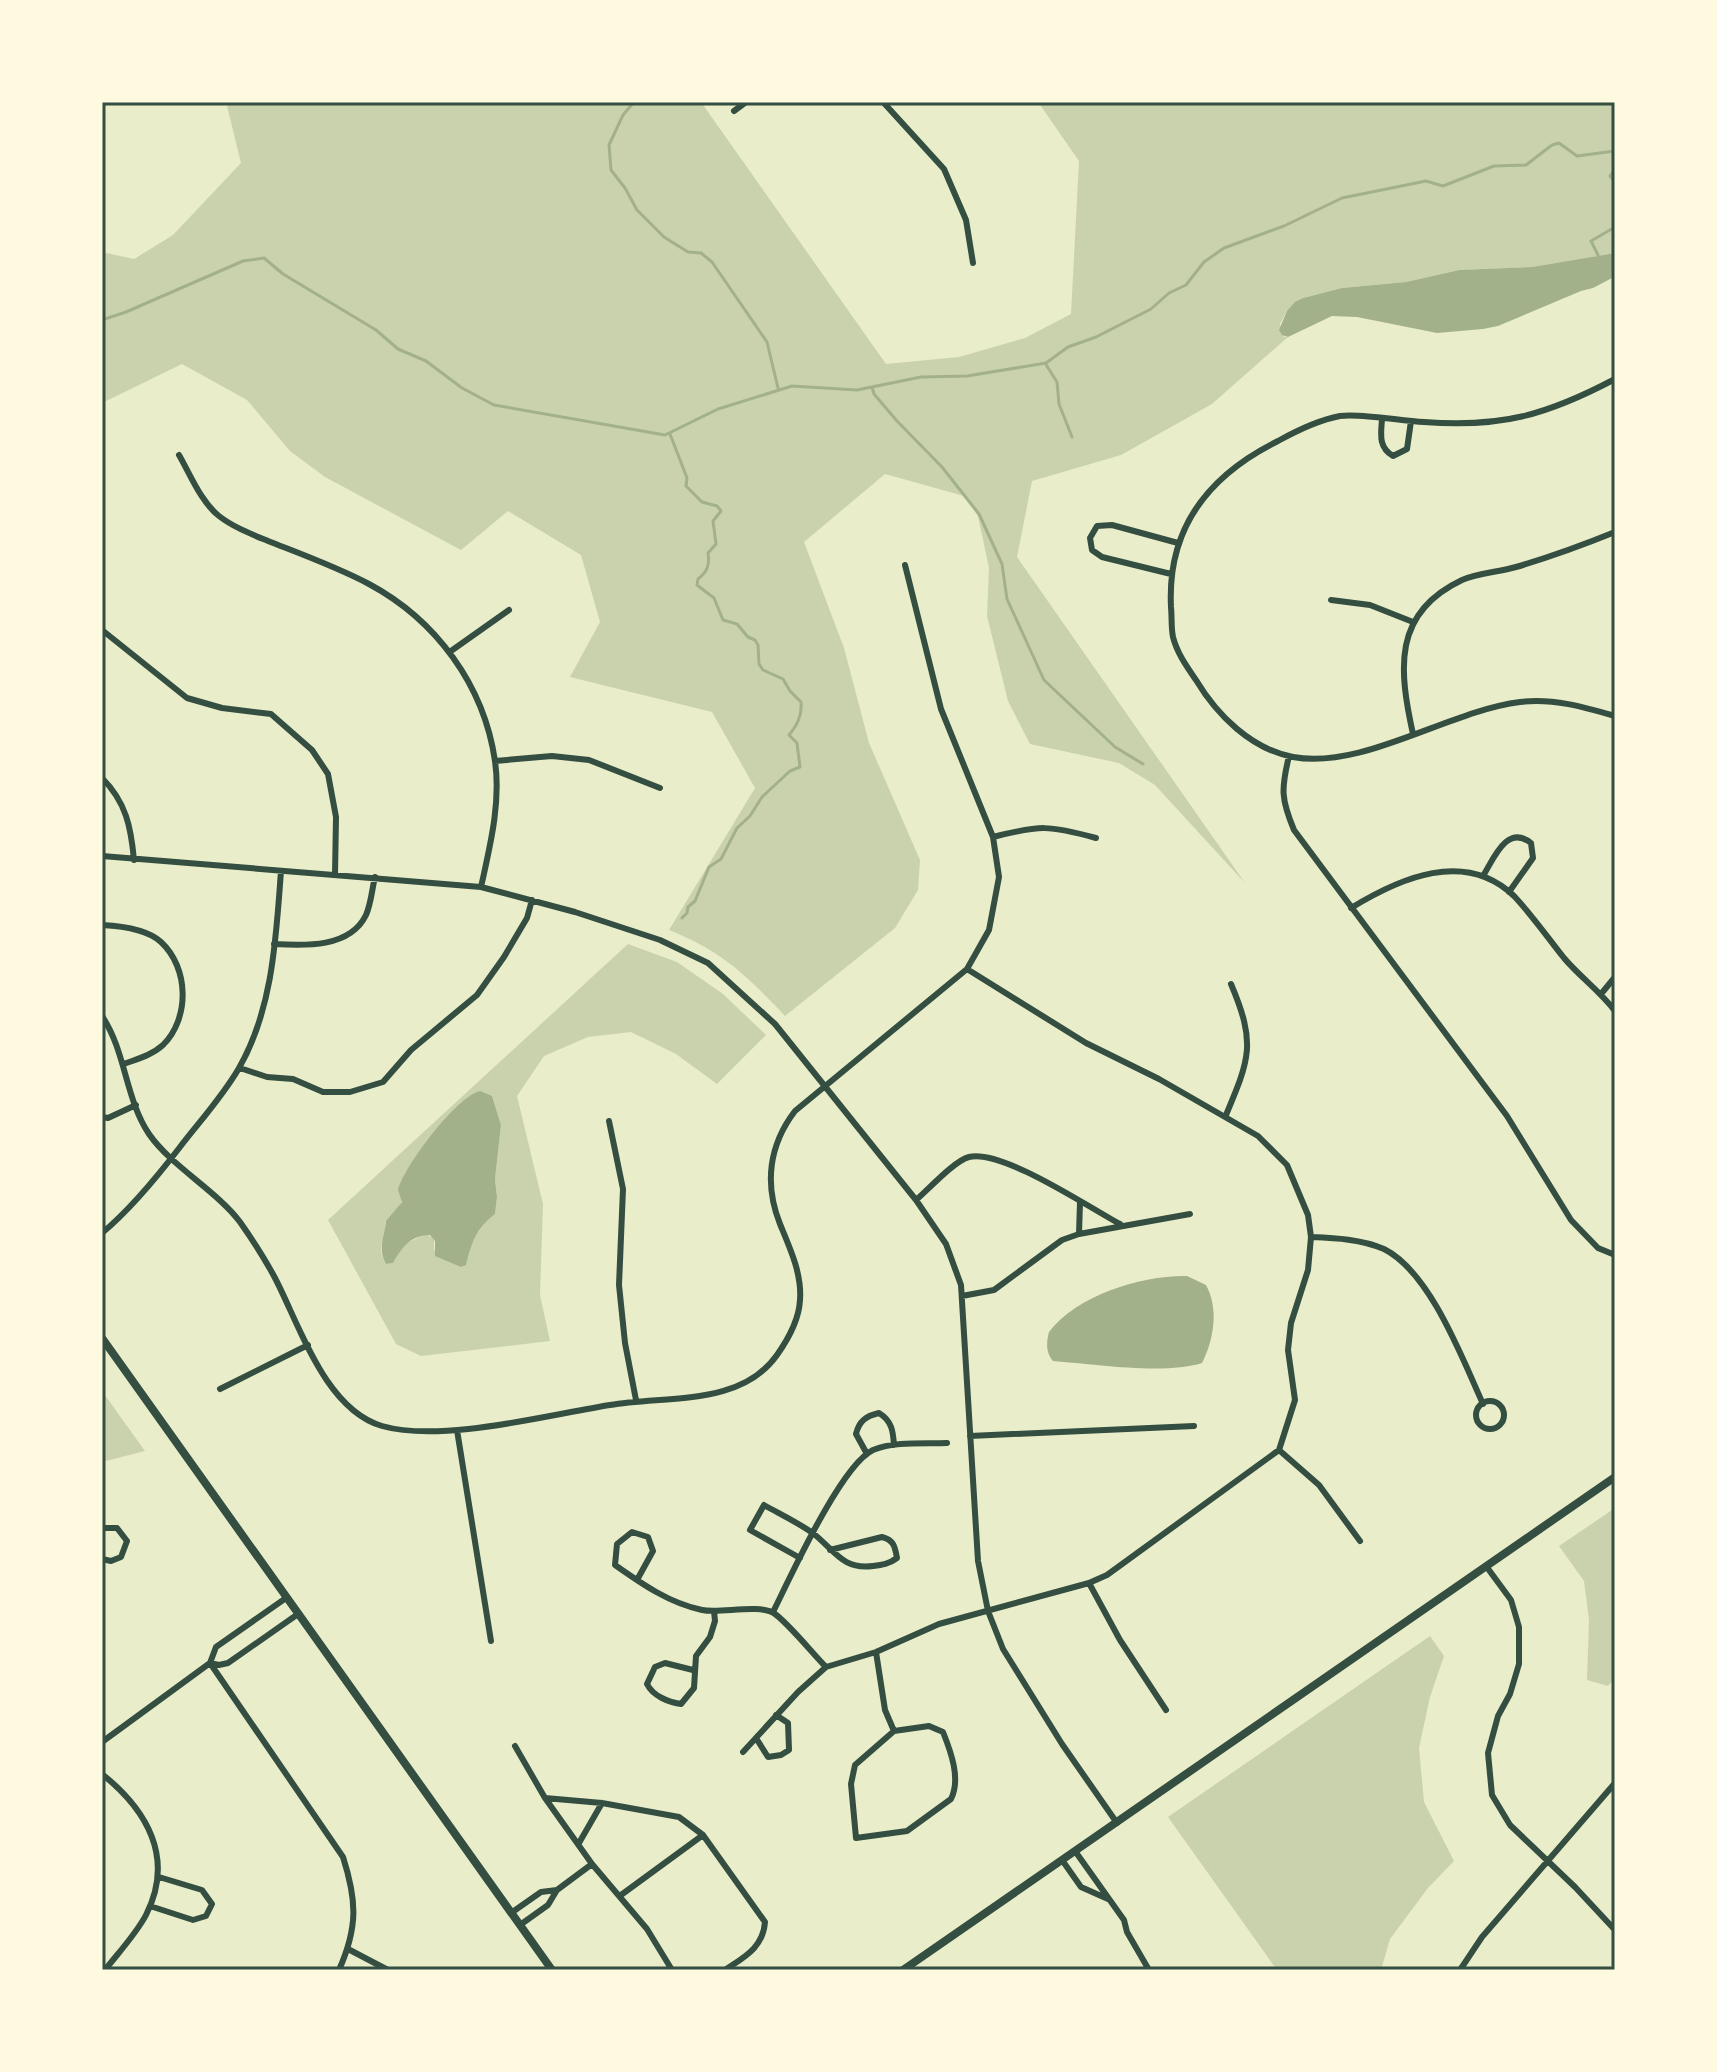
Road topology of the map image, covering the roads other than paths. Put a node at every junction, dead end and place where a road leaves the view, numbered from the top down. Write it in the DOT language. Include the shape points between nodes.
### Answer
graph roads {
  1 [pos="746,102"];
  2 [pos="883,102"];
  3 [pos="734,111"];
  4 [pos="973,263"];
  5 [pos="1615,379"];
  6 [pos="1382,419"];
  7 [pos="1411,421"];
  8 [pos="179,455"];
  9 [pos="1615,532"];
  10 [pos="1178,543"];
  11 [pos="905,565"];
  12 [pos="1171,574"];
  13 [pos="1331,600"];
  14 [pos="509,610"];
  15 [pos="1413,622"];
  16 [pos="102,630"];
  17 [pos="451,651"];
  18 [pos="1615,716"];
  19 [pos="1413,734"];
  20 [pos="1289,756"];
  21 [pos="495,761"];
  22 [pos="102,778"];
  23 [pos="660,788"];
  24 [pos="993,837"];
  25 [pos="1096,838"];
  26 [pos="102,856"];
  27 [pos="134,860"];
  28 [pos="281,871"];
  29 [pos="335,875"];
  30 [pos="1483,876"];
  31 [pos="375,877"];
  32 [pos="481,887"];
  33 [pos="1509,892"];
  34 [pos="532,900"];
  35 [pos="1351,908"];
  36 [pos="102,925"];
  37 [pos="274,944"];
  38 [pos="967,969"];
  39 [pos="1615,977"];
  40 [pos="1231,984"];
  41 [pos="1601,994"];
  42 [pos="1615,1011"];
  43 [pos="102,1016"];
  44 [pos="124,1064"];
  45 [pos="240,1068"];
  46 [pos="825,1085"];
  47 [pos="136,1105"];
  48 [pos="1226,1115"];
  49 [pos="105,1117"];
  50 [pos="609,1121"];
  51 [pos="102,1128"];
  52 [pos="172,1158"];
  53 [pos="916,1200"];
  54 [pos="1080,1202"];
  55 [pos="1190,1214"];
  56 [pos="1122,1225"];
  57 [pos="102,1233"];
  58 [pos="1079,1234"];
  59 [pos="1311,1237"];
  60 [pos="1615,1255"];
  61 [pos="962,1296"];
  62 [pos="102,1338"];
  63 [pos="308,1345"];
  64 [pos="220,1389"];
  65 [pos="636,1400"];
  66 [pos="1483,1404"];
  67 [pos="1194,1426"];
  68 [pos="457,1430"];
  69 [pos="970,1436"];
  70 [pos="947,1443"];
  71 [pos="894,1445"];
  72 [pos="1279,1450"];
  73 [pos="867,1454"];
  74 [pos="1615,1477"];
  75 [pos="102,1528"];
  76 [pos="814,1534"];
  77 [pos="1360,1541"];
  78 [pos="830,1550"];
  79 [pos="800,1558"];
  80 [pos="102,1559"];
  81 [pos="1486,1566"];
  82 [pos="637,1580"];
  83 [pos="1089,1583"];
  84 [pos="286,1598"];
  85 [pos="714,1611"];
  86 [pos="988,1611"];
  87 [pos="773,1612"];
  88 [pos="298,1614"];
  89 [pos="491,1641"];
  90 [pos="876,1652"];
  91 [pos="210,1663"];
  92 [pos="826,1667"];
  93 [pos="693,1670"];
  94 [pos="1166,1710"];
  95 [pos="776,1715"];
  96 [pos="894,1731"];
  97 [pos="756,1738"];
  98 [pos="102,1742"];
  99 [pos="515,1746"];
  100 [pos="743,1752"];
  101 [pos="102,1774"];
  102 [pos="1615,1783"];
  103 [pos="545,1798"];
  104 [pos="602,1803"];
  105 [pos="1117,1823"];
  106 [pos="703,1835"];
  107 [pos="579,1843"];
  108 [pos="1075,1851"];
  109 [pos="1062,1860"];
  110 [pos="1547,1860"];
  111 [pos="592,1864"];
  112 [pos="159,1877"];
  113 [pos="557,1890"];
  114 [pos="621,1895"];
  115 [pos="1108,1899"];
  116 [pos="150,1906"];
  117 [pos="511,1913"];
  118 [pos="520,1925"];
  119 [pos="1615,1930"];
  120 [pos="348,1949"];
  121 [pos="102,1956"];
  122 [pos="917,1960"];
  123 [pos="111,1963"];
  124 [pos="105,1970"];
  125 [pos="339,1970"];
  126 [pos="388,1970"];
  127 [pos="552,1970"];
  128 [pos="672,1970"];
  129 [pos="725,1970"];
  130 [pos="903,1970"];
  131 [pos="924,1970"];
  132 [pos="1149,1970"];
  133 [pos="1460,1970"];
  1 -- 3 [label="street"];
  2 -- 4 [label="street" via="944,169 966,220"];
  5 -- 7 [label="street" via="1520,418 1467,425"];
  6 -- 7 [label="street"];
  6 -- 7 [label="street" via="1382,443 1393,456 1407,449"];
  6 -- 10 [label="street" via="1340,416 1260,449 1219,480 1199,503"];
  8 -- 17 [label="street" via="217,515 369,584 404,607"];
  9 -- 15 [label="street" via="1463,580 1435,597"];
  10 -- 12 [label="street"];
  10 -- 12 [label="street" via="1112,525 1097,526 1090,538 1092,550 1102,557"];
  11 -- 24 [label="street" via="941,709"];
  12 -- 20 [label="street" via="1173,637 1209,701 1252,741"];
  13 -- 15 [label="street" via="1370,605"];
  14 -- 17 [label="street"];
  15 -- 19 [label="street" via="1405,648 1403,688"];
  16 -- 29 [label="street" via="187,698 271,714 312,750 331,788"];
  17 -- 21 [label="street" via="486,721"];
  18 -- 19 [label="street" via="1555,701 1519,702"];
  19 -- 20 [label="street" via="1341,758"];
  20 -- 35 [label="street" via="1283,803 1288,816"];
  21 -- 23 [label="street" via="552,756 589,760"];
  21 -- 32 [label="street" via="494,826"];
  22 -- 27 [label="street" via="125,808"];
  24 -- 25 [label="street" via="1035,826"];
  24 -- 38 [label="street" via="999,877 989,930"];
  26 -- 27 [label="street"];
  27 -- 28 [label="street"];
  28 -- 29 [label="street"];
  28 -- 37 [label="street"];
  29 -- 31 [label="street"];
  30 -- 33 [label="street"];
  30 -- 33 [label="street" via="1504,843 1523,837 1531,843 1533,858"];
  30 -- 35 [label="street" via="1421,874 1385,887"];
  31 -- 32 [label="street"];
  31 -- 37 [label="street" via="367,913 351,933 308,946"];
  32 -- 34 [label="street"];
  33 -- 41 [label="street" via="1580,977"];
  34 -- 45 [label="street" via="527,918 477,995 411,1050 383,1082 350,1092 323,1092 293,1079"];
  34 -- 46 [label="street" via="660,940 708,963 755,1003"];
  35 -- 60 [label="street" via="1507,1116 1571,1220 1598,1248"];
  36 -- 44 [label="street" via="151,935 182,976 178,1023 162,1046"];
  37 -- 45 [label="street" via="268,989"];
  38 -- 46 [label="street"];
  38 -- 48 [label="street" via="1086,1043"];
  39 -- 41 [label="street"];
  40 -- 48 [label="street" via="1248,1041 1246,1068"];
  41 -- 42 [label="street"];
  43 -- 44 [label="street"];
  44 -- 47 [label="street"];
  45 -- 52 [label="street"];
  46 -- 53 [label="street"];
  46 -- 65 [label="street" via="781,1128 772,1159 772,1198 793,1253 800,1299 790,1337 760,1373 726,1392"];
  47 -- 49 [label="street"];
  47 -- 52 [label="street" via="147,1132"];
  48 -- 59 [label="street" via="1258,1136 1287,1165 1308,1215"];
  49 -- 51 [label="street"];
  50 -- 65 [label="street" via="623,1189 619,1285"];
  52 -- 57 [label="street"];
  52 -- 63 [label="street" via="238,1219"];
  53 -- 54 [label="street" via="965,1158 984,1155"];
  53 -- 61 [label="street" via="946,1244"];
  54 -- 56 [label="street"];
  54 -- 58 [label="street"];
  55 -- 56 [label="street"];
  56 -- 58 [label="street"];
  58 -- 61 [label="street" via="1062,1240 994,1290"];
  59 -- 66 [label="street" via="1350,1239 1385,1250 1408,1267 1450,1331"];
  59 -- 72 [label="street" via="1288,1350 1295,1400"];
  61 -- 69 [label="street"];
  62 -- 84 [label="street"];
  63 -- 64 [label="street"];
  63 -- 68 [label="street" via="335,1392 367,1419 396,1428"];
  65 -- 68 [label="street"];
  66 -- 66 [label="street" via="1496,1403 1502,1410 1498,1426 1490,1429 1478,1423 1477,1410"];
  67 -- 69 [label="street"];
  68 -- 89 [label="street"];
  69 -- 86 [label="street" via="978,1561"];
  70 -- 71 [label="street"];
  71 -- 73 [label="street"];
  71 -- 73 [label="street" via="887,1418 872,1415 856,1434"];
  72 -- 77 [label="street" via="1319,1485"];
  72 -- 83 [label="street"];
  73 -- 76 [label="street" via="845,1479"];
  74 -- 81 [label="street"];
  75 -- 80 [label="street" via="122,1531 127,1547 116,1560"];
  76 -- 78 [label="street"];
  76 -- 79 [label="street"];
  76 -- 79 [label="street" via="764,1505 750,1530"];
  78 -- 78 [label="street" via="845,1563 861,1567 897,1558 895,1544 882,1537"];
  79 -- 87 [label="street"];
  81 -- 105 [label="street"];
  81 -- 110 [label="street" via="1511,1600 1519,1627 1519,1664 1488,1753 1492,1795 1510,1825"];
  82 -- 82 [label="street" via="615,1565 617,1544 632,1532 648,1537 653,1551"];
  82 -- 85 [label="street" via="668,1599"];
  83 -- 86 [label="street"];
  83 -- 94 [label="street"];
  84 -- 88 [label="street"];
  84 -- 91 [label="street" via="216,1647"];
  85 -- 87 [label="street"];
  85 -- 93 [label="street" via="710,1637"];
  86 -- 90 [label="street" via="939,1624"];
  86 -- 105 [label="street" via="1003,1649"];
  87 -- 92 [label="street"];
  88 -- 91 [label="street" via="228,1663"];
  88 -- 117 [label="street"];
  90 -- 92 [label="street"];
  90 -- 96 [label="street" via="885,1710"];
  91 -- 98 [label="street"];
  91 -- 120 [label="street" via="343,1857 354,1891"];
  92 -- 95 [label="street"];
  93 -- 93 [label="street" via="694,1688 681,1704 669,1703 647,1684 655,1667 665,1663"];
  95 -- 97 [label="street"];
  95 -- 97 [label="street" via="788,1723 789,1750 768,1757"];
  96 -- 96 [label="street" via="929,1726 943,1732 952,1758 954,1793 907,1831 856,1838 851,1784 855,1765"];
  97 -- 100 [label="street"];
  99 -- 103 [label="street"];
  101 -- 112 [label="street" via="135,1804 150,1831"];
  102 -- 110 [label="street"];
  103 -- 104 [label="street"];
  103 -- 107 [label="street"];
  104 -- 106 [label="street" via="679,1817"];
  104 -- 107 [label="street"];
  105 -- 108 [label="street"];
  106 -- 114 [label="street"];
  106 -- 129 [label="street" via="765,1922 756,1948"];
  107 -- 111 [label="street"];
  108 -- 109 [label="street"];
  108 -- 115 [label="street"];
  109 -- 115 [label="street" via="1081,1887"];
  109 -- 122 [label="street"];
  110 -- 119 [label="street"];
  110 -- 133 [label="street"];
  111 -- 113 [label="street"];
  111 -- 114 [label="street"];
  112 -- 116 [label="street"];
  112 -- 116 [label="street" via="202,1890 212,1904 206,1916 193,1920"];
  113 -- 117 [label="street" via="541,1892"];
  113 -- 118 [label="street" via="548,1905"];
  114 -- 128 [label="street"];
  115 -- 132 [label="street"];
  116 -- 123 [label="street"];
  117 -- 118 [label="street"];
  118 -- 127 [label="street"];
  120 -- 125 [label="street"];
  120 -- 126 [label="street"];
  121 -- 123 [label="street"];
  122 -- 130 [label="street"];
  122 -- 131 [label="street"];
  123 -- 124 [label="street"];
}
